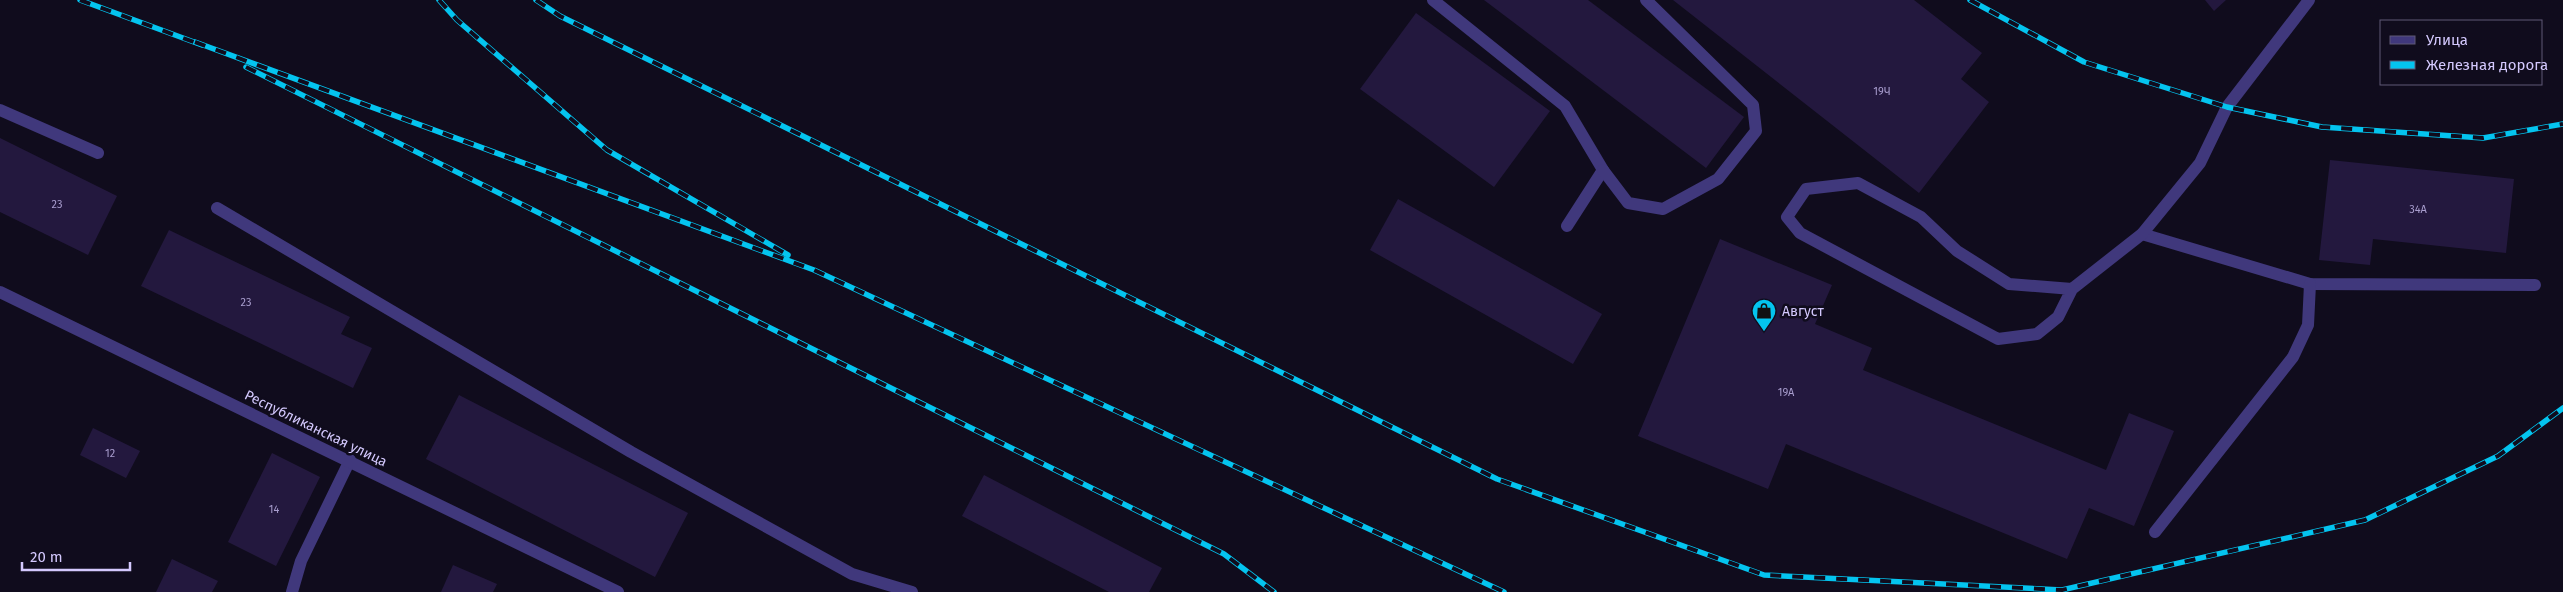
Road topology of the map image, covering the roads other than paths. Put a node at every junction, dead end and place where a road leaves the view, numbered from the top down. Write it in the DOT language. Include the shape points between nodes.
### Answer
graph roads {
  1 [pos="1433,0"];
  2 [pos="1646,0"];
  3 [pos="2309,0"];
  4 [pos="0,110"];
  5 [pos="98,154"];
  6 [pos="1603,170"];
  7 [pos="217,208"];
  8 [pos="1568,226"];
  9 [pos="2142,234"];
  10 [pos="2310,284"];
  11 [pos="2535,285"];
  12 [pos="2072,289"];
  13 [pos="0,292"];
  14 [pos="350,460"];
  15 [pos="2155,532"];
  16 [pos="292,592"];
  17 [pos="618,592"];
  18 [pos="912,592"];
  1 -- 6 [label="street" via="1565,106"];
  2 -- 6 [label="street" via="1753,105 1756,131 1718,178 1663,209 1628,203"];
  3 -- 9 [label="street" via="2227,107 2200,163"];
  4 -- 5 [label="street"];
  6 -- 8 [label="street"];
  7 -- 18 [label="street" via="631,452 852,574"];
  9 -- 10 [label="street"];
  9 -- 12 [label="street"];
  10 -- 11 [label="street"];
  10 -- 15 [label="street" via="2308,325 2293,357"];
  12 -- 12 [label="street" via="2009,284 1957,250 1921,217 1858,183 1806,189 1787,217 1800,233 1998,339 2037,334 2058,317"];
  13 -- 14 [label="street, Республиканская улица"];
  14 -- 16 [label="street" via="302,561"];
  14 -- 17 [label="street, Республиканская улица"];
}
